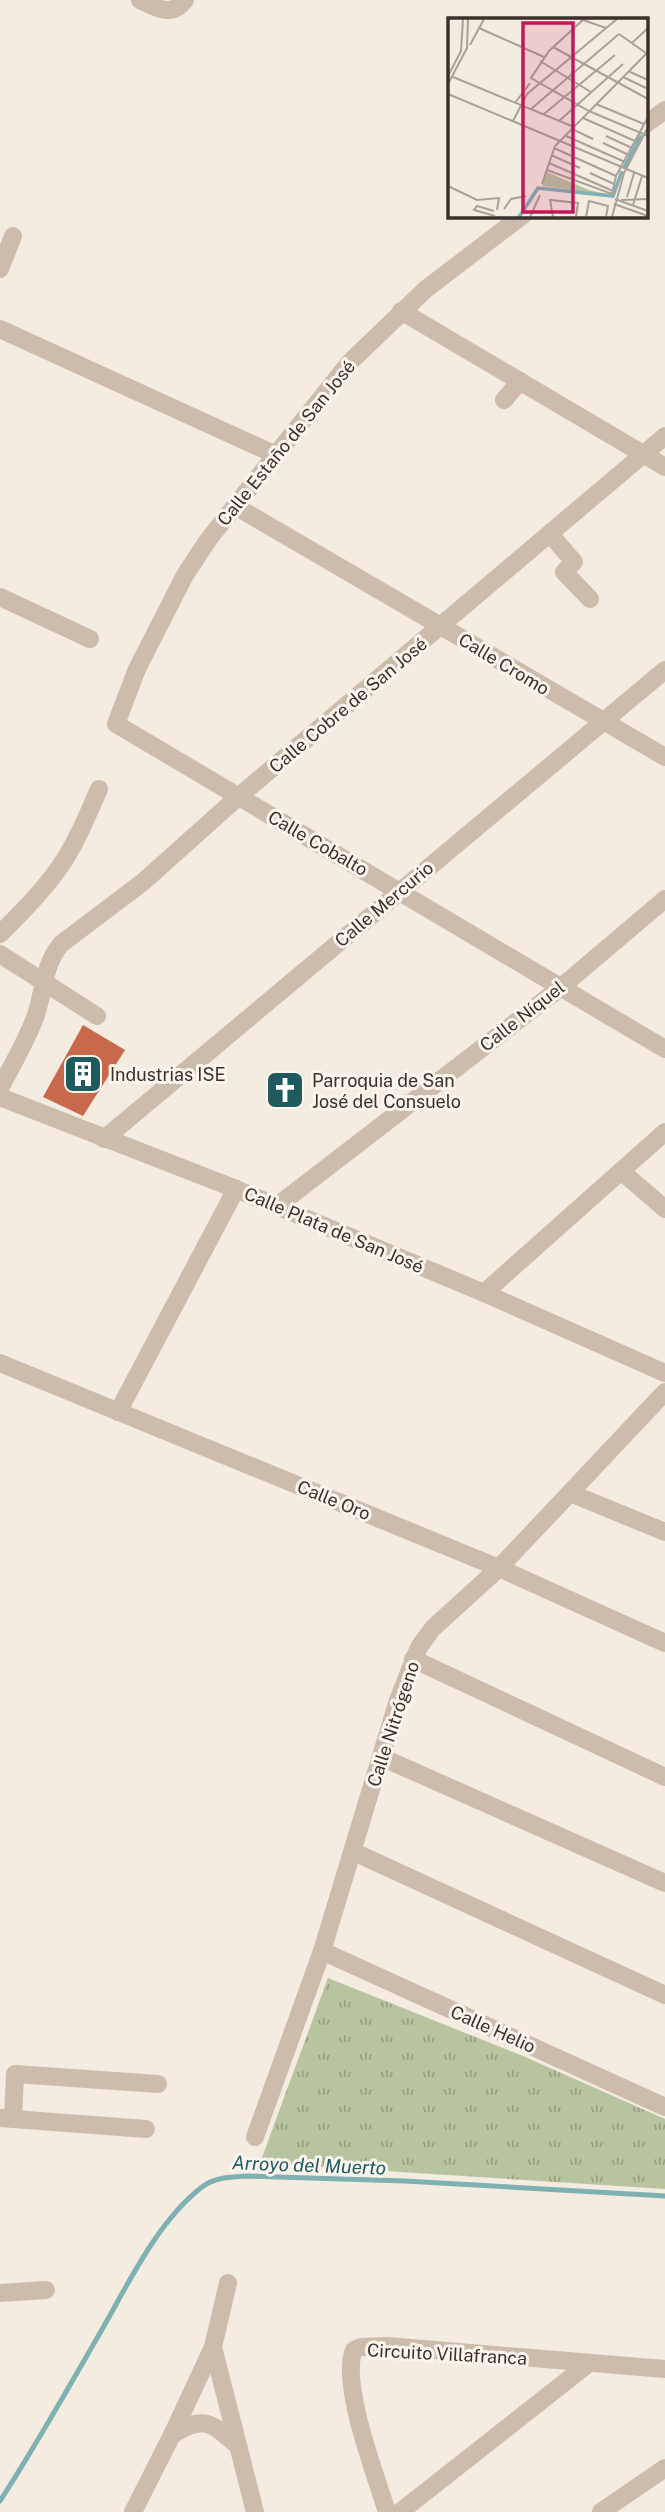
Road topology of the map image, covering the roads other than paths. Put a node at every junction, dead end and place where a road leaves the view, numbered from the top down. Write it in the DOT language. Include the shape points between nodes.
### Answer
graph roads {
  1 [pos="140,0"];
  2 [pos="185,0"];
  3 [pos="665,110"];
  4 [pos="648,123"];
  5 [pos="520,217"];
  6 [pos="13,236"];
  7 [pos="0,269"];
  8 [pos="401,311"];
  9 [pos="0,329"];
  10 [pos="520,381"];
  11 [pos="504,400"];
  12 [pos="665,436"];
  13 [pos="644,454"];
  14 [pos="276,455"];
  15 [pos="665,467"];
  16 [pos="235,506"];
  17 [pos="550,534"];
  18 [pos="0,597"];
  19 [pos="590,599"];
  20 [pos="441,626"];
  21 [pos="90,639"];
  22 [pos="665,670"];
  23 [pos="603,722"];
  24 [pos="116,724"];
  25 [pos="665,757"];
  26 [pos="99,789"];
  27 [pos="238,797"];
  28 [pos="400,890"];
  29 [pos="665,899"];
  30 [pos="0,934"];
  31 [pos="0,954"];
  32 [pos="45,982"];
  33 [pos="559,988"];
  34 [pos="97,1016"];
  35 [pos="665,1049"];
  36 [pos="0,1088"];
  37 [pos="0,1097"];
  38 [pos="665,1132"];
  39 [pos="104,1139"];
  40 [pos="621,1171"];
  41 [pos="236,1189"];
  42 [pos="277,1206"];
  43 [pos="665,1209"];
  44 [pos="484,1293"];
  45 [pos="0,1363"];
  46 [pos="665,1373"];
  47 [pos="661,1402"];
  48 [pos="118,1412"];
  49 [pos="570,1493"];
  50 [pos="665,1532"];
  51 [pos="499,1568"];
  52 [pos="665,1643"];
  53 [pos="413,1659"];
  54 [pos="381,1757"];
  55 [pos="665,1777"];
  56 [pos="354,1853"];
  57 [pos="665,1884"];
  58 [pos="322,1951"];
  59 [pos="665,1995"];
  60 [pos="158,2084"];
  61 [pos="665,2107"];
  62 [pos="6,2118"];
  63 [pos="146,2129"];
  64 [pos="255,2137"];
  65 [pos="228,2283"];
  66 [pos="46,2291"];
  67 [pos="1,2294"];
  68 [pos="213,2347"];
  69 [pos="588,2364"];
  70 [pos="665,2370"];
  71 [pos="172,2435"];
  72 [pos="238,2446"];
  73 [pos="665,2468"];
  74 [pos="132,2512"];
  75 [pos="255,2512"];
  76 [pos="387,2512"];
  77 [pos="400,2512"];
  78 [pos="601,2512"];
  1 -- 2 [label="street" via="166,11 180,7"];
  3 -- 4 [label="street"];
  5 -- 8 [label="street, Calle Estaño de San José"];
  6 -- 7 [label="street"];
  8 -- 10 [label="street"];
  8 -- 14 [label="street, Calle Estaño de San José" via="349,363"];
  9 -- 14 [label="street"];
  10 -- 11 [label="street"];
  10 -- 13 [label="street"];
  12 -- 13 [label="street, Calle Cobre de San José"];
  13 -- 15 [label="street"];
  13 -- 17 [label="street, Calle Cobre de San José"];
  14 -- 16 [label="street, Calle Estaño de San José"];
  16 -- 20 [label="street, Calle Cromo"];
  16 -- 24 [label="street, Calle Estaño de San José" via="168,605"];
  17 -- 19 [label="street" via="574,562 565,572"];
  17 -- 20 [label="street, Calle Cobre de San José"];
  18 -- 21 [label="street"];
  20 -- 23 [label="street, Calle Cromo"];
  20 -- 27 [label="street, Calle Cobre de San José"];
  22 -- 23 [label="street, Calle Mercurio"];
  23 -- 25 [label="street, Calle Cromo"];
  23 -- 28 [label="street, Calle Mercurio"];
  24 -- 27 [label="street, Calle Cobalto"];
  26 -- 30 [label="street" via="60,868"];
  27 -- 28 [label="street, Calle Cobalto"];
  27 -- 32 [label="street, Calle Cobre de San José" via="143,882 61,944 52,954"];
  28 -- 33 [label="street, Calle Cobalto"];
  28 -- 39 [label="street, Calle Mercurio"];
  29 -- 33 [label="street, Calle Níquel"];
  31 -- 32 [label="street"];
  32 -- 34 [label="street"];
  32 -- 36 [label="street, Calle Cobre de San José" via="25,1041"];
  33 -- 35 [label="street, Calle Cobalto"];
  33 -- 42 [label="street, Calle Níquel"];
  37 -- 39 [label="street, Calle Plata de San José"];
  38 -- 40 [label="street"];
  39 -- 41 [label="street, Calle Plata de San José"];
  40 -- 43 [label="street"];
  40 -- 44 [label="street"];
  41 -- 42 [label="street, Calle Plata de San José"];
  41 -- 48 [label="street"];
  42 -- 44 [label="street, Calle Plata de San José"];
  44 -- 46 [label="street, Calle Plata de San José"];
  45 -- 48 [label="street, Calle Oro"];
  47 -- 49 [label="street, Calle Nitrógeno"];
  48 -- 51 [label="street, Calle Oro"];
  49 -- 50 [label="street"];
  49 -- 51 [label="street, Calle Nitrógeno"];
  51 -- 52 [label="street, Calle Oro"];
  51 -- 53 [label="street, Calle Nitrógeno" via="433,1629"];
  53 -- 54 [label="street, Calle Nitrógeno"];
  53 -- 55 [label="street"];
  54 -- 56 [label="street, Calle Nitrógeno"];
  54 -- 57 [label="street"];
  56 -- 58 [label="street, Calle Nitrógeno"];
  56 -- 59 [label="street"];
  58 -- 61 [label="street, Calle Helio"];
  58 -- 64 [label="street, Calle Nitrógeno"];
  60 -- 62 [label="street" via="15,2074"];
  62 -- 63 [label="street"];
  65 -- 68 [label="street"];
  66 -- 67 [label="street"];
  68 -- 71 [label="street"];
  68 -- 72 [label="street"];
  69 -- 70 [label="street, Circuito Villafranca"];
  69 -- 76 [label="street, Circuito Villafranca" via="387,2346 354,2350 351,2384"];
  69 -- 77 [label="street"];
  71 -- 72 [label="street" via="196,2422 205,2423"];
  71 -- 74 [label="street"];
  72 -- 75 [label="street"];
  73 -- 78 [label="street"];
}
